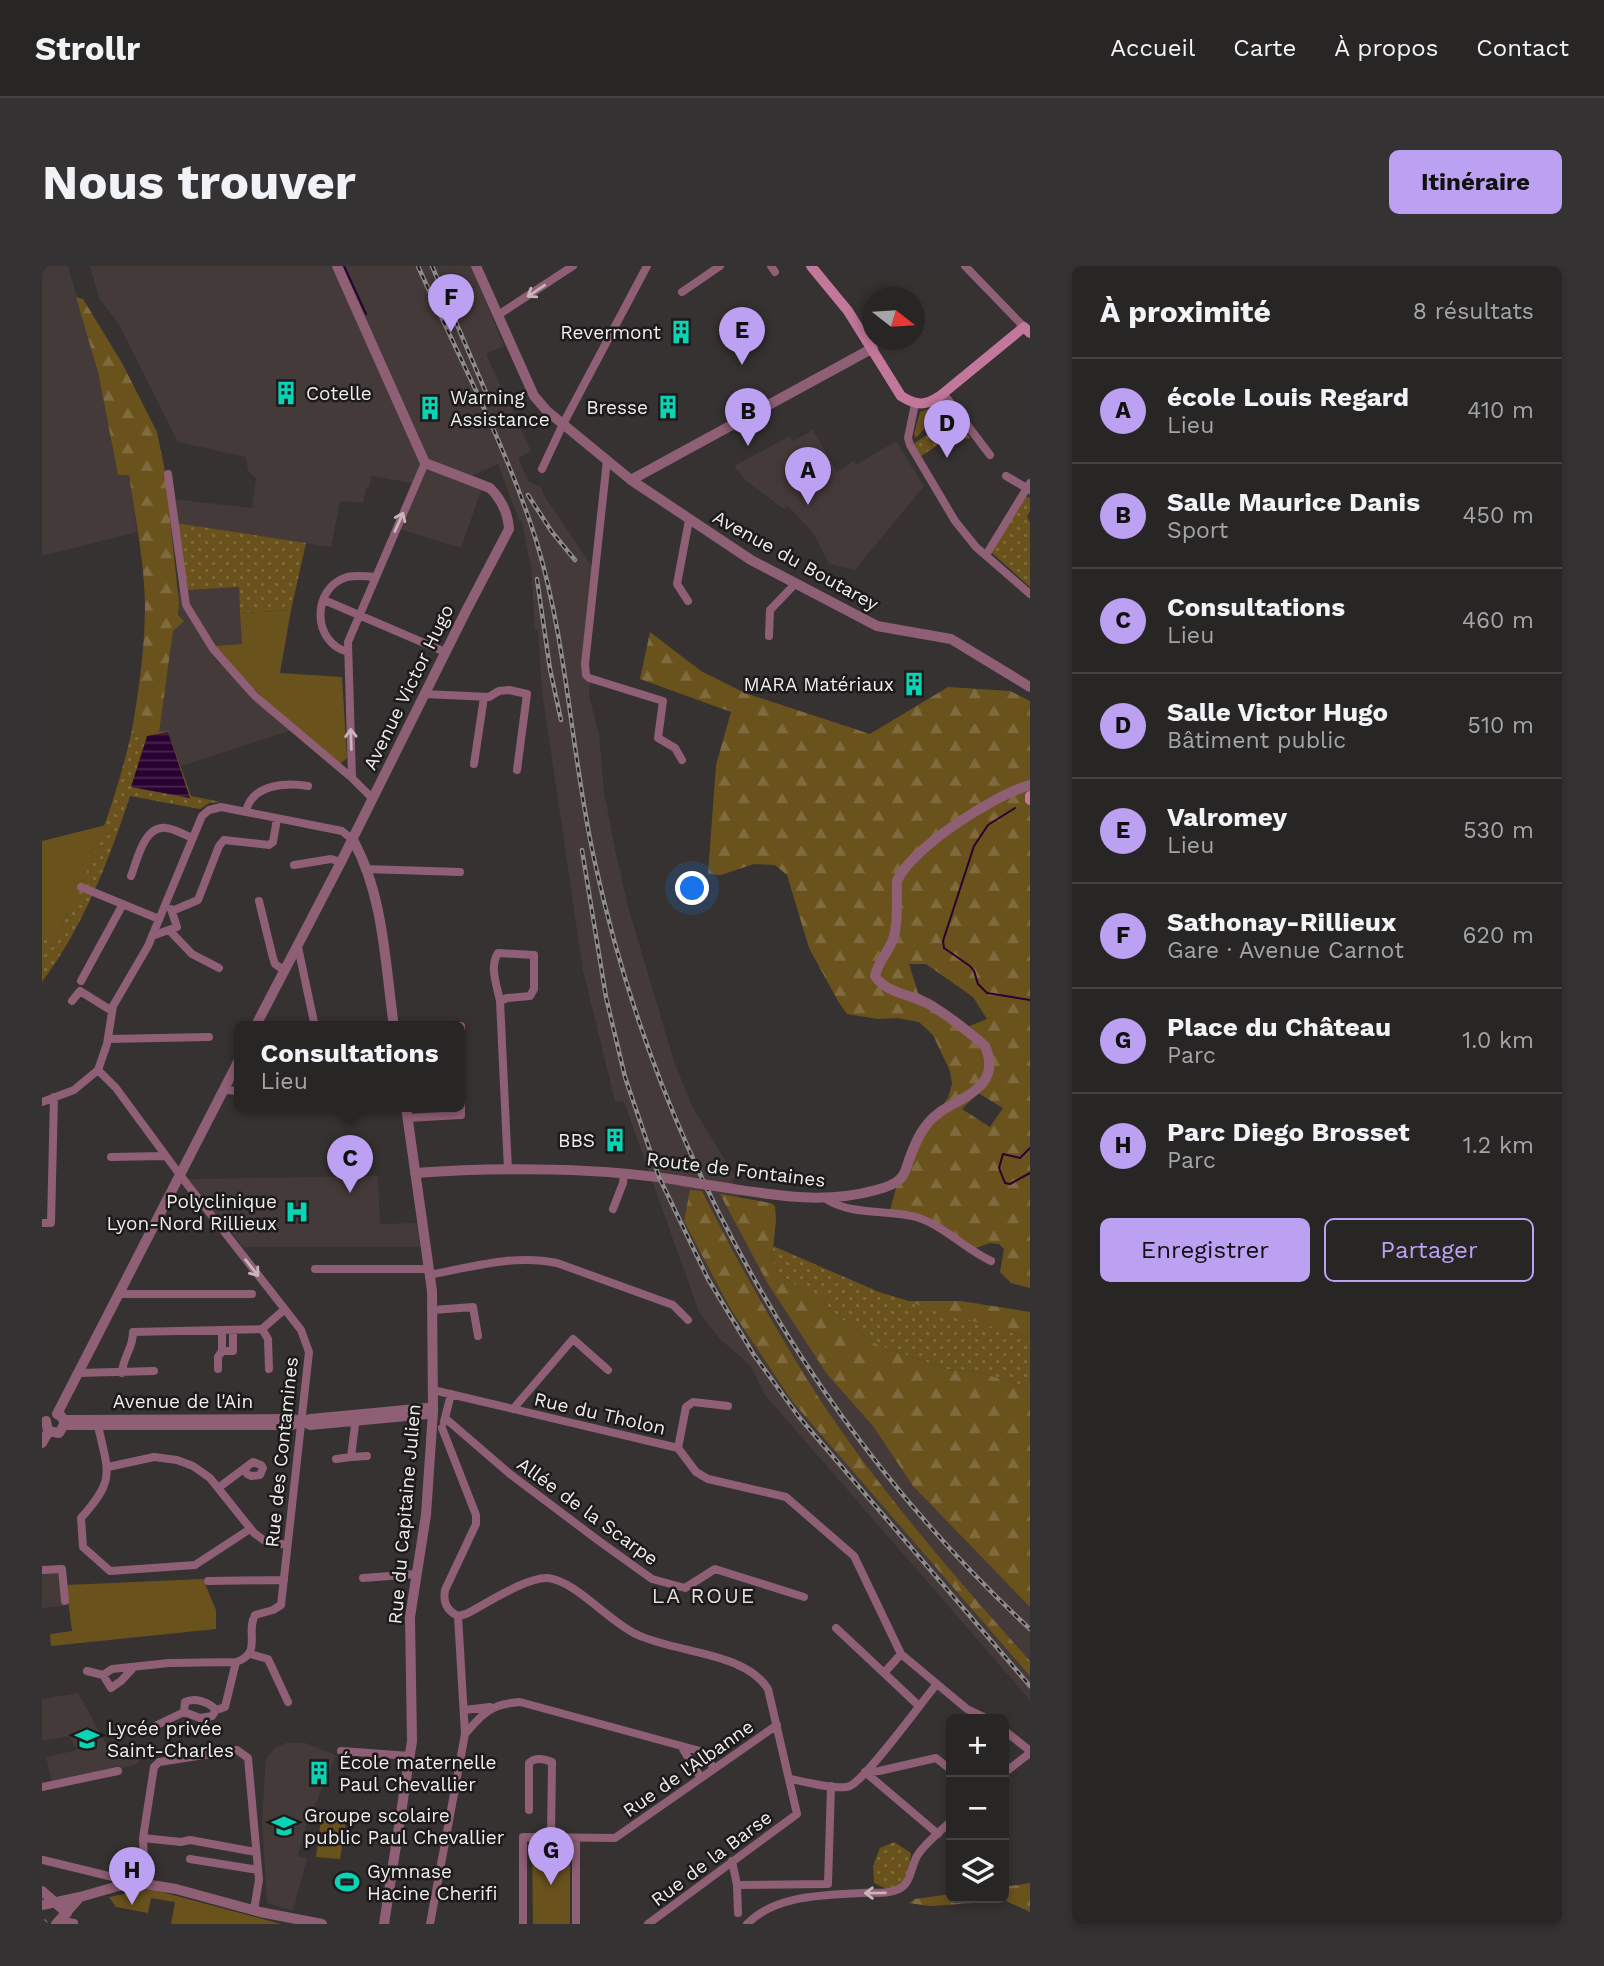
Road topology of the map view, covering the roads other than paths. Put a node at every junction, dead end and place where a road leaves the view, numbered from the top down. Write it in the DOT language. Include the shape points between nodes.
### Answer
graph roads {
  1 [pos="337,266"];
  2 [pos="476,266"];
  3 [pos="573,266"];
  4 [pos="647,266"];
  5 [pos="720,266"];
  6 [pos="811,266"];
  7 [pos="965,266"];
  8 [pos="682,292"];
  9 [pos="498,316"];
  10 [pos="1028,328"];
  11 [pos="862,332"];
  12 [pos="869,350"];
  13 [pos="874,350"];
  14 [pos="943,393"];
  15 [pos="915,404"];
  16 [pos="563,424"];
  17 [pos="990,455"];
  18 [pos="607,460"];
  19 [pos="425,463"];
  20 [pos="542,469"];
  21 [pos="168,474"];
  22 [pos="1006,476"];
  23 [pos="631,480"];
  24 [pos="1029,487"];
  25 [pos="689,520"];
  26 [pos="986,555"];
  27 [pos="375,577"];
  28 [pos="795,584"];
  29 [pos="1030,594"];
  30 [pos="324,600"];
  31 [pos="688,601"];
  32 [pos="359,616"];
  33 [pos="769,636"];
  34 [pos="348,652"];
  35 [pos="445,652"];
  36 [pos="1030,687"];
  37 [pos="424,694"];
  38 [pos="484,697"];
  39 [pos="682,760"];
  40 [pos="474,764"];
  41 [pos="517,770"];
  42 [pos="352,778"];
  43 [pos="1030,785"];
  44 [pos="308,786"];
  45 [pos="373,799"];
  46 [pos="246,812"];
  47 [pos="277,819"];
  48 [pos="193,838"];
  49 [pos="352,839"];
  50 [pos="341,862"];
  51 [pos="294,865"];
  52 [pos="365,869"];
  53 [pos="460,872"];
  54 [pos="131,876"];
  55 [pos="81,887"];
  56 [pos="167,901"];
  57 [pos="260,901"];
  58 [pos="123,904"];
  59 [pos="172,911"];
  60 [pos="159,919"];
  61 [pos="169,930"];
  62 [pos="152,936"];
  63 [pos="298,947"];
  64 [pos="219,968"];
  65 [pos="285,971"];
  66 [pos="81,981"];
  67 [pos="500,1001"];
  68 [pos="72,1002"];
  69 [pos="112,1011"];
  70 [pos="258,1021"];
  71 [pos="314,1021"];
  72 [pos="393,1021"];
  73 [pos="209,1037"];
  74 [pos="108,1039"];
  75 [pos="99,1070"];
  76 [pos="234,1070"];
  77 [pos="224,1090"];
  78 [pos="234,1091"];
  79 [pos="54,1097"];
  80 [pos="42,1101"];
  81 [pos="461,1112"];
  82 [pos="407,1113"];
  83 [pos="165,1156"];
  84 [pos="111,1157"];
  85 [pos="508,1170"];
  86 [pos="415,1172"];
  87 [pos="624,1174"];
  88 [pos="180,1175"];
  89 [pos="42,1192"];
  90 [pos="52,1192"];
  91 [pos="826,1199"];
  92 [pos="612,1209"];
  93 [pos="42,1223"];
  94 [pos="991,1261"];
  95 [pos="315,1269"];
  96 [pos="429,1272"];
  97 [pos="118,1294"];
  98 [pos="252,1294"];
  99 [pos="285,1309"];
  100 [pos="433,1310"];
  101 [pos="688,1320"];
  102 [pos="233,1329"];
  103 [pos="262,1329"];
  104 [pos="222,1330"];
  105 [pos="478,1336"];
  106 [pos="222,1351"];
  107 [pos="218,1368"];
  108 [pos="269,1369"];
  109 [pos="608,1370"];
  110 [pos="154,1371"];
  111 [pos="78,1373"];
  112 [pos="122,1373"];
  113 [pos="433,1390"];
  114 [pos="451,1394"];
  115 [pos="728,1406"];
  116 [pos="513,1409"];
  117 [pos="433,1411"];
  118 [pos="356,1418"];
  119 [pos="445,1418"];
  120 [pos="61,1420"];
  121 [pos="302,1422"];
  122 [pos="45,1425"];
  123 [pos="97,1426"];
  124 [pos="437,1429"];
  125 [pos="42,1443"];
  126 [pos="678,1448"];
  127 [pos="367,1456"];
  128 [pos="351,1458"];
  129 [pos="336,1459"];
  130 [pos="108,1467"];
  131 [pos="244,1469"];
  132 [pos="218,1488"];
  133 [pos="250,1529"];
  134 [pos="287,1545"];
  135 [pos="42,1570"];
  136 [pos="416,1574"];
  137 [pos="363,1578"];
  138 [pos="284,1580"];
  139 [pos="208,1581"];
  140 [pos="804,1597"];
  141 [pos="65,1601"];
  142 [pos="458,1616"];
  143 [pos="836,1628"];
  144 [pos="250,1654"];
  145 [pos="901,1654"];
  146 [pos="236,1662"];
  147 [pos="133,1668"];
  148 [pos="86,1671"];
  149 [pos="884,1673"];
  150 [pos="103,1675"];
  151 [pos="936,1685"];
  152 [pos="288,1702"];
  153 [pos="493,1706"];
  154 [pos="919,1706"];
  155 [pos="216,1710"];
  156 [pos="464,1710"];
  157 [pos="184,1712"];
  158 [pos="978,1714"];
  159 [pos="777,1725"];
  160 [pos="155,1726"];
  161 [pos="465,1734"];
  162 [pos="1009,1734"];
  163 [pos="681,1746"];
  164 [pos="341,1751"];
  165 [pos="1030,1752"];
  166 [pos="410,1756"];
  167 [pos="946,1766"];
  168 [pos="714,1768"];
  169 [pos="1009,1769"];
  170 [pos="118,1771"];
  171 [pos="865,1772"];
  172 [pos="701,1778"];
  173 [pos="790,1779"];
  174 [pos="831,1786"];
  175 [pos="42,1787"];
  176 [pos="529,1810"];
  177 [pos="946,1826"];
  178 [pos="938,1834"];
  179 [pos="551,1837"];
  180 [pos="143,1838"];
  181 [pos="576,1838"];
  182 [pos="256,1852"];
  183 [pos="190,1859"];
  184 [pos="43,1860"];
  185 [pos="732,1861"];
  186 [pos="258,1870"];
  187 [pos="131,1884"];
  188 [pos="145,1884"];
  189 [pos="737,1885"];
  190 [pos="42,1891"];
  191 [pos="80,1897"];
  192 [pos="55,1902"];
  193 [pos="42,1905"];
  194 [pos="254,1910"];
  195 [pos="738,1913"];
  196 [pos="61,1919"];
  197 [pos="75,1923"];
  198 [pos="651,1923"];
  199 [pos="322,1924"];
  200 [pos="384,1924"];
  201 [pos="430,1924"];
  202 [pos="523,1924"];
  203 [pos="576,1924"];
  204 [pos="747,1924"];
  1 -- 19 [label="street"];
  2 -- 9 [label="street, Avenue du Boutarey"];
  3 -- 9 [label="street, one-way"];
  4 -- 16 [label="street"];
  5 -- 8 [label="street"];
  6 -- 11 [label="main road"];
  7 -- 10 [label="street"];
  9 -- 16 [label="street, Avenue du Boutarey" via="534,396"];
  10 -- 14 [label="main road"];
  12 -- 23 [label="street"];
  13 -- 15 [label="main road" via="901,396"];
  14 -- 15 [label="main road" via="927,404"];
  14 -- 17 [label="street"];
  15 -- 26 [label="street" via="910,445 955,521"];
  16 -- 18 [label="street, Avenue du Boutarey"];
  16 -- 20 [label="street"];
  18 -- 23 [label="street, Avenue du Boutarey"];
  18 -- 39 [label="street" via="586,675 663,701 658,738 675,748"];
  27 -- 19 [label="street, one-way"];
  19 -- 35 [label="street, Avenue Victor Hugo" via="490,488 507,516 509,529"];
  21 -- 42 [label="street" via="186,605 213,649 255,696"];
  22 -- 24 [label="street"];
  23 -- 25 [label="street, Avenue du Boutarey"];
  24 -- 26 [label="street"];
  25 -- 28 [label="street, Avenue du Boutarey"];
  25 -- 31 [label="street" via="677,584"];
  26 -- 29 [label="street"];
  27 -- 30 [label="street" via="344,578"];
  27 -- 32 [label="street"];
  28 -- 33 [label="street" via="770,610"];
  28 -- 36 [label="street, Avenue du Boutarey" via="877,626 951,639"];
  30 -- 32 [label="street"];
  30 -- 34 [label="street" via="325,636 334,647"];
  32 -- 34 [label="street"];
  32 -- 35 [label="street"];
  42 -- 34 [label="street, one-way"];
  35 -- 37 [label="street, Avenue Victor Hugo"];
  37 -- 38 [label="street"];
  37 -- 45 [label="street, Avenue Victor Hugo"];
  38 -- 40 [label="street"];
  38 -- 41 [label="street" via="509,690 527,694"];
  42 -- 45 [label="street"];
  43 -- 91 [label="street, Route de Fontaines" via="991,801 915,857 899,875 894,936 875,976 887,988 933,1006 985,1046 989,1055 986,1079 926,1125 900,1180 868,1192"];
  44 -- 46 [label="street" via="283,785 257,793"];
  45 -- 49 [label="street, Avenue Victor Hugo"];
  46 -- 47 [label="street"];
  46 -- 48 [label="street" via="221,807 209,810"];
  47 -- 49 [label="street" via="342,831"];
  47 -- 59 [label="street" via="269,845 224,840 198,900"];
  48 -- 54 [label="street" via="167,828 151,832"];
  48 -- 56 [label="street"];
  49 -- 50 [label="street, Avenue Victor Hugo"];
  49 -- 52 [label="street"];
  50 -- 51 [label="street" via="331,859"];
  50 -- 63 [label="street, Avenue Victor Hugo"];
  52 -- 53 [label="street"];
  52 -- 72 [label="street" via="387,957"];
  55 -- 58 [label="street"];
  56 -- 59 [label="street"];
  56 -- 60 [label="street"];
  57 -- 65 [label="street" via="272,958"];
  58 -- 60 [label="street"];
  58 -- 66 [label="street"];
  59 -- 61 [label="street" via="177,927"];
  60 -- 62 [label="street"];
  61 -- 62 [label="street"];
  61 -- 64 [label="street" via="192,954"];
  62 -- 69 [label="street"];
  63 -- 65 [label="street, Avenue Victor Hugo"];
  63 -- 71 [label="street"];
  65 -- 70 [label="street, Avenue Victor Hugo"];
  67 -- 67 [label="street" via="493,967 498,953 534,955 530,996"];
  67 -- 85 [label="street"];
  68 -- 69 [label="street" via="80,991"];
  69 -- 74 [label="street"];
  73 -- 74 [label="street"];
  74 -- 75 [label="street"];
  75 -- 79 [label="street" via="74,1090"];
  75 -- 83 [label="street, Rue des Contamines"];
  76 -- 77 [label="street"];
  77 -- 78 [label="street"];
  77 -- 88 [label="street"];
  79 -- 80 [label="street"];
  79 -- 90 [label="street"];
  81 -- 82 [label="street"];
  82 -- 86 [label="street, Rue du Capitaine Julien"];
  83 -- 84 [label="street"];
  83 -- 88 [label="street, Rue des Contamines"];
  85 -- 86 [label="street, Route de Fontaines"];
  85 -- 87 [label="street, Route de Fontaines"];
  86 -- 96 [label="street, Rue du Capitaine Julien"];
  87 -- 91 [label="street, Route de Fontaines, bridge"];
  87 -- 92 [label="street"];
  88 -- 97 [label="street"];
  88 -- 99 [label="street, Rue des Contamines, one-way"];
  89 -- 90 [label="street"];
  90 -- 93 [label="street" via="51,1223"];
  91 -- 94 [label="street" via="837,1207 915,1217"];
  95 -- 96 [label="street"];
  96 -- 100 [label="street, Rue du Capitaine Julien"];
  96 -- 101 [label="street" via="539,1259 673,1305"];
  97 -- 98 [label="street"];
  97 -- 111 [label="street"];
  99 -- 103 [label="street"];
  99 -- 121 [label="street, Rue des Contamines" via="301,1330 309,1352"];
  100 -- 105 [label="street" via="473,1307"];
  100 -- 113 [label="street, Rue du Capitaine Julien"];
  102 -- 103 [label="street"];
  102 -- 104 [label="street"];
  102 -- 106 [label="street" via="233,1351"];
  103 -- 108 [label="street, Rue des Contamines" via="268,1339"];
  104 -- 106 [label="street"];
  104 -- 112 [label="street" via="133,1332 133,1346 123,1361"];
  106 -- 107 [label="street"];
  109 -- 116 [label="street" via="573,1339"];
  110 -- 112 [label="street"];
  111 -- 112 [label="street"];
  111 -- 120 [label="street"];
  113 -- 114 [label="street, Rue du Tholon"];
  113 -- 117 [label="street, Rue du Capitaine Julien"];
  114 -- 116 [label="street, Rue du Tholon"];
  114 -- 119 [label="street"];
  115 -- 126 [label="street, Rue du Tholon" via="693,1402 687,1407"];
  116 -- 126 [label="street, Rue du Tholon"];
  117 -- 118 [label="street, Avenue de l'Ain" via="428,1407"];
  117 -- 124 [label="street, Rue du Capitaine Julien"];
  118 -- 121 [label="street, Avenue de l'Ain"];
  118 -- 128 [label="street"];
  119 -- 124 [label="street"];
  119 -- 140 [label="street, Allée de la Scarpe" via="510,1474 652,1579 685,1588 715,1569"];
  120 -- 121 [label="street, Avenue de l'Ain" via="294,1418"];
  120 -- 122 [label="street" via="48,1416"];
  120 -- 122 [label="street" via="59,1433"];
  120 -- 123 [label="street, Avenue de l'Ain"];
  121 -- 123 [label="street, Avenue de l'Ain" via="292,1426"];
  121 -- 134 [label="street, Rue des Contamines"];
  122 -- 125 [label="street"];
  123 -- 130 [label="street"];
  124 -- 136 [label="street, Rue du Capitaine Julien"];
  124 -- 142 [label="street" via="476,1514 476,1524 444,1590 443,1600"];
  126 -- 145 [label="street" via="696,1472 708,1479 786,1497 854,1556"];
  127 -- 128 [label="street"];
  128 -- 129 [label="street"];
  130 -- 132 [label="street" via="153,1457 186,1463 206,1474"];
  130 -- 133 [label="street" via="104,1490 81,1518 83,1547 110,1571 195,1565"];
  131 -- 132 [label="street"];
  132 -- 133 [label="street"];
  133 -- 134 [label="street" via="265,1541"];
  134 -- 138 [label="street, Rue des Contamines"];
  135 -- 141 [label="street" via="62,1569"];
  136 -- 137 [label="street"];
  136 -- 166 [label="street, Rue du Capitaine Julien" via="410,1617"];
  138 -- 139 [label="street"];
  138 -- 144 [label="street, Rue des Contamines" via="281,1605 252,1619"];
  142 -- 156 [label="street"];
  142 -- 159 [label="street" via="542,1578 560,1581 639,1636 750,1670 768,1689"];
  143 -- 149 [label="street"];
  144 -- 146 [label="street"];
  144 -- 152 [label="street" via="268,1659"];
  145 -- 149 [label="street"];
  145 -- 151 [label="street"];
  146 -- 147 [label="street"];
  146 -- 155 [label="street" via="228,1704"];
  147 -- 150 [label="street" via="112,1669"];
  147 -- 150 [label="street" via="111,1688"];
  148 -- 150 [label="street"];
  149 -- 154 [label="street"];
  151 -- 154 [label="street"];
  151 -- 158 [label="street"];
  153 -- 156 [label="street"];
  153 -- 161 [label="street"];
  153 -- 163 [label="street" via="520,1702"];
  154 -- 171 [label="street"];
  155 -- 157 [label="street" via="207,1718"];
  155 -- 157 [label="street" via="190,1700 185,1702"];
  156 -- 161 [label="street"];
  157 -- 160 [label="street"];
  159 -- 168 [label="street, Rue de l'Albanne"];
  159 -- 173 [label="street"];
  161 -- 201 [label="street"];
  162 -- 165 [label="street"];
  163 -- 168 [label="street" via="700,1751"];
  163 -- 172 [label="street"];
  164 -- 166 [label="street"];
  165 -- 169 [label="street"];
  166 -- 200 [label="street, Rue du Capitaine Julien"];
  167 -- 171 [label="street" via="936,1758"];
  168 -- 172 [label="street, Rue de l'Albanne"];
  170 -- 175 [label="street"];
  171 -- 174 [label="street" via="850,1786"];
  171 -- 178 [label="street"];
  172 -- 181 [label="street, Rue de l'Albanne" via="615,1838"];
  173 -- 174 [label="street"];
  173 -- 185 [label="street, Rue de la Barse" via="797,1814"];
  174 -- 189 [label="street" via="828,1884"];
  176 -- 179 [label="street" via="529,1763 546,1759 552,1762"];
  177 -- 178 [label="street"];
  178 -- 204 [label="street, one-way" via="917,1856 909,1879 899,1889 795,1900 771,1908"];
  179 -- 181 [label="street, Rue de l'Albanne"];
  179 -- 202 [label="street, Rue de l'Albanne" via="523,1838"];
  180 -- 182 [label="street" via="190,1840"];
  180 -- 182 [label="street" via="154,1767 159,1762 237,1750 248,1758"];
  180 -- 188 [label="street"];
  181 -- 203 [label="street"];
  182 -- 186 [label="street"];
  183 -- 186 [label="street"];
  184 -- 187 [label="street"];
  185 -- 189 [label="street"];
  185 -- 198 [label="street, Rue de la Barse"];
  186 -- 194 [label="street"];
  187 -- 188 [label="street"];
  187 -- 191 [label="street"];
  188 -- 194 [label="street"];
  189 -- 195 [label="street"];
  190 -- 192 [label="street"];
  191 -- 192 [label="street"];
  191 -- 196 [label="street"];
  192 -- 193 [label="street"];
  192 -- 196 [label="street"];
  194 -- 199 [label="street"];
  196 -- 197 [label="street"];
}
